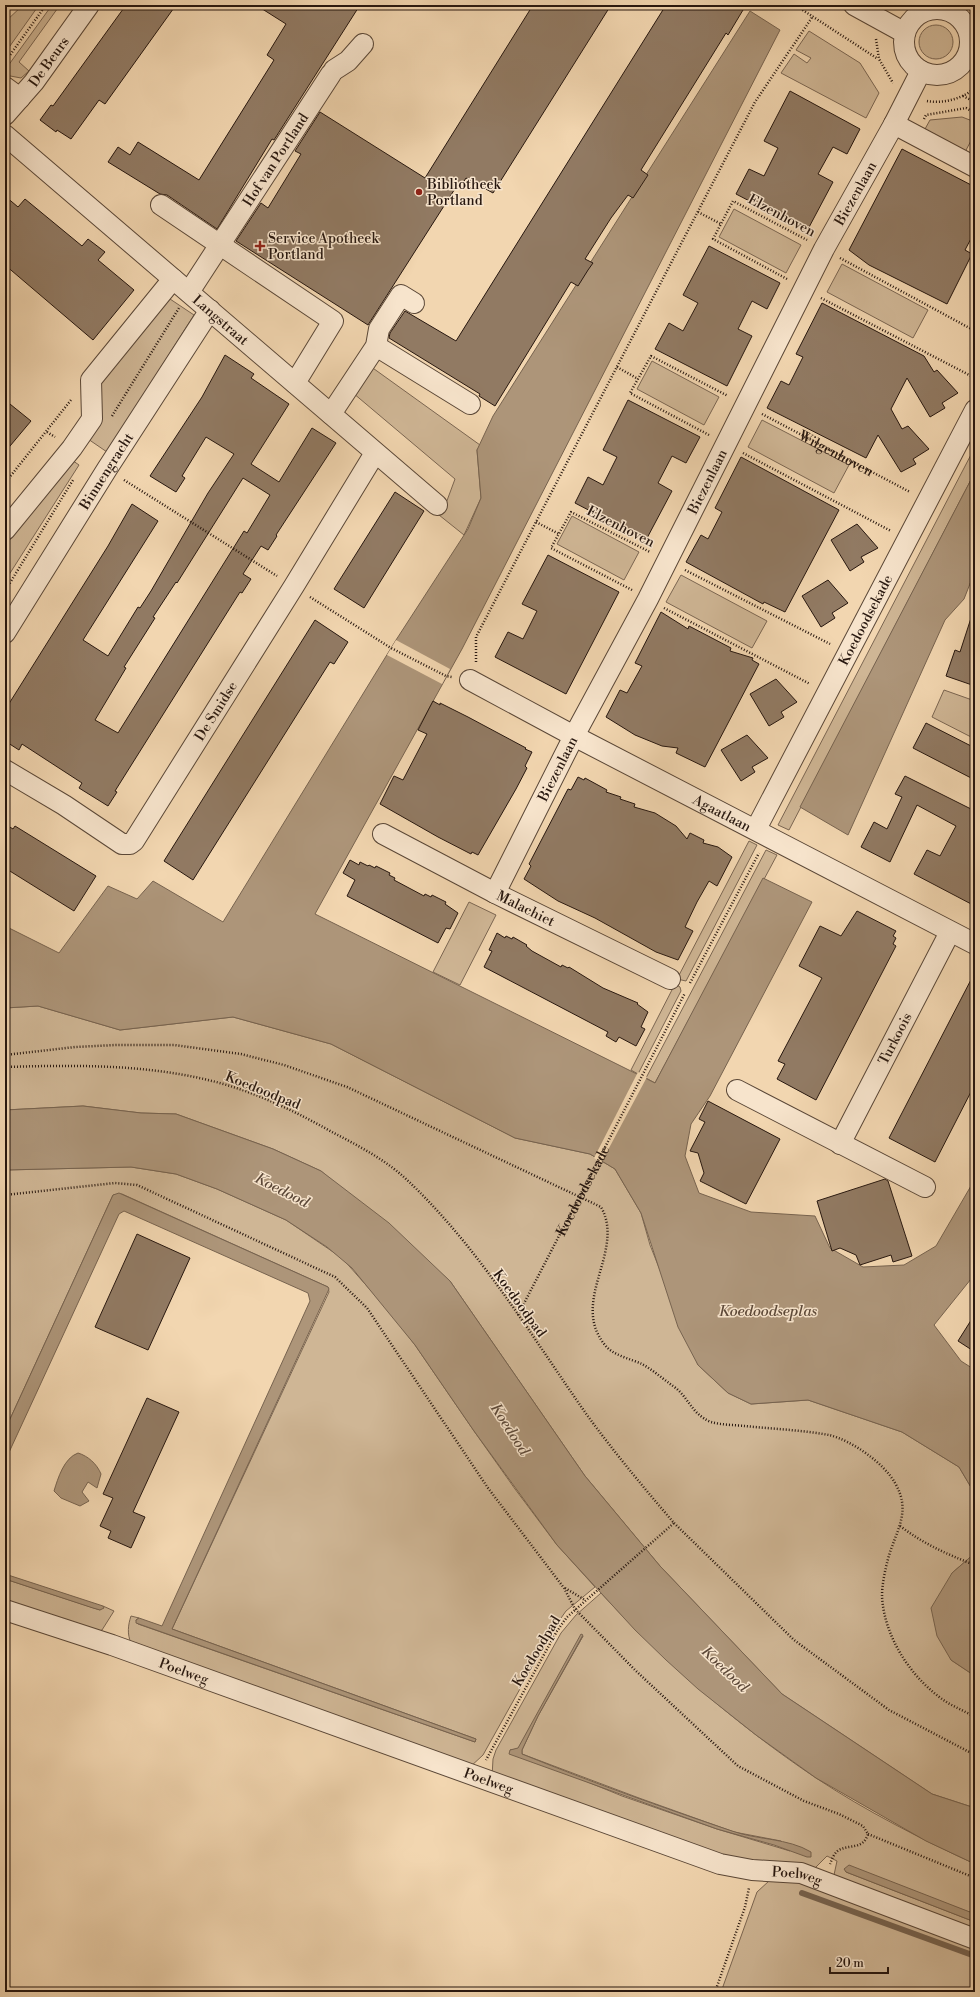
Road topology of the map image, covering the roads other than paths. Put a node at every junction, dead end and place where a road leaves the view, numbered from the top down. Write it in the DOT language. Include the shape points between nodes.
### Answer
graph roads {
  1 [pos="89,5"];
  2 [pos="854,5"];
  3 [pos="955,9"];
  4 [pos="905,33"];
  5 [pos="363,44"];
  6 [pos="970,62"];
  7 [pos="922,71"];
  8 [pos="13,92"];
  9 [pos="5,115"];
  10 [pos="894,124"];
  11 [pos="5,135"];
  12 [pos="975,167"];
  13 [pos="161,206"];
  14 [pos="220,246"];
  15 [pos="173,278"];
  16 [pos="189,292"];
  17 [pos="414,303"];
  18 [pos="210,310"];
  19 [pos="376,346"];
  20 [pos="295,383"];
  21 [pos="470,404"];
  22 [pos="975,410"];
  23 [pos="331,414"];
  24 [pos="375,452"];
  25 [pos="437,505"];
  26 [pos="5,530"];
  27 [pos="5,633"];
  28 [pos="470,680"];
  29 [pos="574,736"];
  30 [pos="5,770"];
  31 [pos="756,829"];
  32 [pos="383,834"];
  33 [pos="495,893"];
  34 [pos="950,932"];
  35 [pos="975,944"];
  36 [pos="670,979"];
  37 [pos="737,1090"];
  38 [pos="840,1144"];
  39 [pos="925,1188"];
  40 [pos="5,1610"];
  41 [pos="975,1939"];
  1 -- 8 [label="street, De Beurs"];
  2 -- 4 [label="street"];
  3 -- 4 [label="street" via="936,8 920,13 908,25"];
  3 -- 6 [label="street" via="969,33"];
  4 -- 7 [label="street" via="907,55 914,66"];
  5 -- 14 [label="street, Hof van Portland" via="348,61 332,72"];
  6 -- 7 [label="street" via="946,74"];
  7 -- 10 [label="street, Biezenlaan"];
  8 -- 9 [label="street, De Beurs"];
  10 -- 12 [label="street"];
  10 -- 29 [label="street, Biezenlaan" via="824,249 648,599"];
  11 -- 15 [label="street, Langstraat"];
  13 -- 14 [label="street"];
  14 -- 16 [label="street, Hof van Portland"];
  14 -- 20 [label="street" via="333,321"];
  15 -- 16 [label="street, Langstraat"];
  15 -- 26 [label="street" via="91,380 92,419 72,448"];
  16 -- 18 [label="street, Langstraat"];
  17 -- 19 [label="street" via="401,295 379,329"];
  18 -- 20 [label="street, Langstraat"];
  18 -- 27 [label="street, Binnengracht"];
  19 -- 21 [label="street"];
  19 -- 23 [label="street"];
  20 -- 23 [label="street, Langstraat"];
  22 -- 31 [label="street, Koedoodsekade"];
  23 -- 24 [label="street, Langstraat"];
  24 -- 25 [label="street, Langstraat"];
  24 -- 30 [label="street, De Smidse" via="134,841 122,844"];
  28 -- 29 [label="street, Agaatlaan"];
  29 -- 31 [label="street, Agaatlaan"];
  29 -- 33 [label="street, Biezenlaan"];
  31 -- 34 [label="street, Agaatlaan"];
  32 -- 33 [label="street, Malachiet"];
  33 -- 36 [label="street, Malachiet"];
  34 -- 35 [label="street, Agaatlaan"];
  34 -- 38 [label="street, Turkoois"];
  37 -- 38 [label="street"];
  38 -- 39 [label="street"];
  40 -- 41 [label="street, Poelweg" via="720,1864 752,1870 801,1873"];
}
